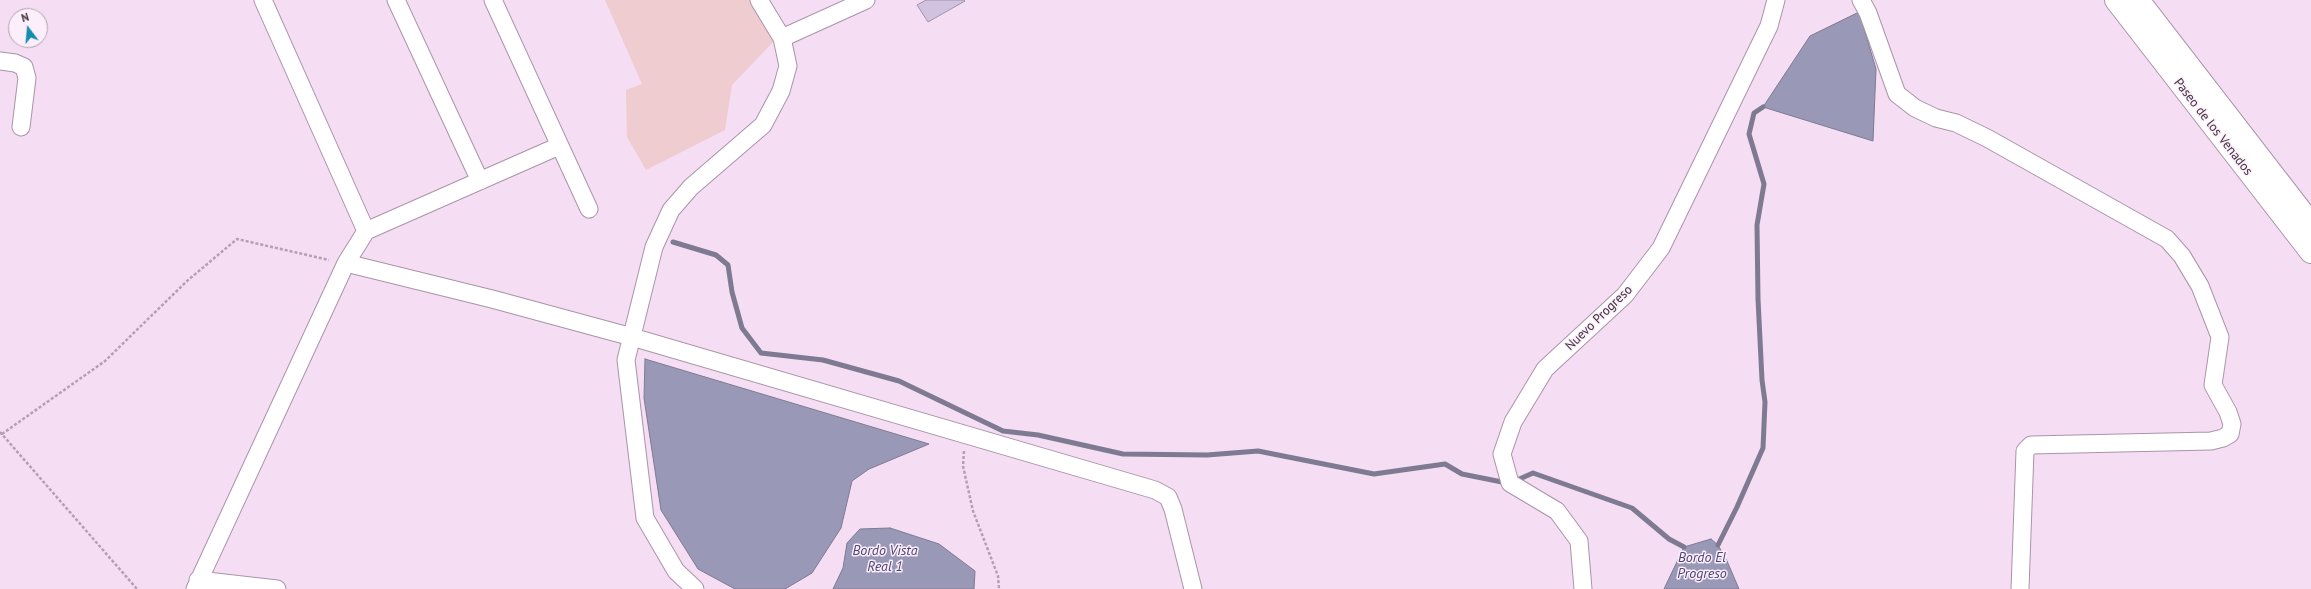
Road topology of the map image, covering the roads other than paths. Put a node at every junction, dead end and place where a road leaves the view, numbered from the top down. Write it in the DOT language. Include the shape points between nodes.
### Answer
graph roads {
  1 [pos="263,0"];
  2 [pos="396,0"];
  3 [pos="493,0"];
  4 [pos="759,0"];
  5 [pos="866,0"];
  6 [pos="1776,0"];
  7 [pos="1861,0"];
  8 [pos="2116,0"];
  9 [pos="2138,0"];
  10 [pos="782,38"];
  11 [pos="0,61"];
  12 [pos="21,127"];
  13 [pos="559,146"];
  14 [pos="480,181"];
  15 [pos="589,209"];
  16 [pos="2311,224"];
  17 [pos="366,231"];
  18 [pos="2311,252"];
  19 [pos="346,263"];
  20 [pos="632,337"];
  21 [pos="197,585"];
  22 [pos="277,589"];
  23 [pos="695,589"];
  24 [pos="1193,589"];
  25 [pos="1584,589"];
  26 [pos="2020,589"];
  1 -- 17 [label="street"];
  2 -- 14 [label="street"];
  3 -- 13 [label="street"];
  4 -- 10 [label="street"];
  5 -- 10 [label="street"];
  6 -- 25 [label="street, Nuevo Progreso" via="1770,26 1661,248 1625,296 1545,369 1513,422 1502,454 1510,483 1557,511 1579,541"];
  7 -- 26 [label="street" via="1897,94 1915,108 1987,138 2167,239 2182,256 2200,286 2220,337 2213,385 2228,412 2232,424 2230,434 2211,440 2031,444 2025,451"];
  8 -- 18 [label="street, Paseo de los Venados"];
  9 -- 16 [label="street, Paseo de los Venados"];
  10 -- 20 [label="street" via="788,66 781,91 763,125 691,188 671,210 654,247"];
  11 -- 12 [label="street" via="15,62 24,67 27,78"];
  13 -- 14 [label="street"];
  13 -- 15 [label="street"];
  14 -- 17 [label="street"];
  17 -- 19 [label="street"];
  19 -- 20 [label="street"];
  19 -- 21 [label="street"];
  20 -- 23 [label="street" via="626,360 645,518 676,571"];
  20 -- 24 [label="street" via="1155,490 1168,497 1173,509"];
  21 -- 22 [label="street"];
}
